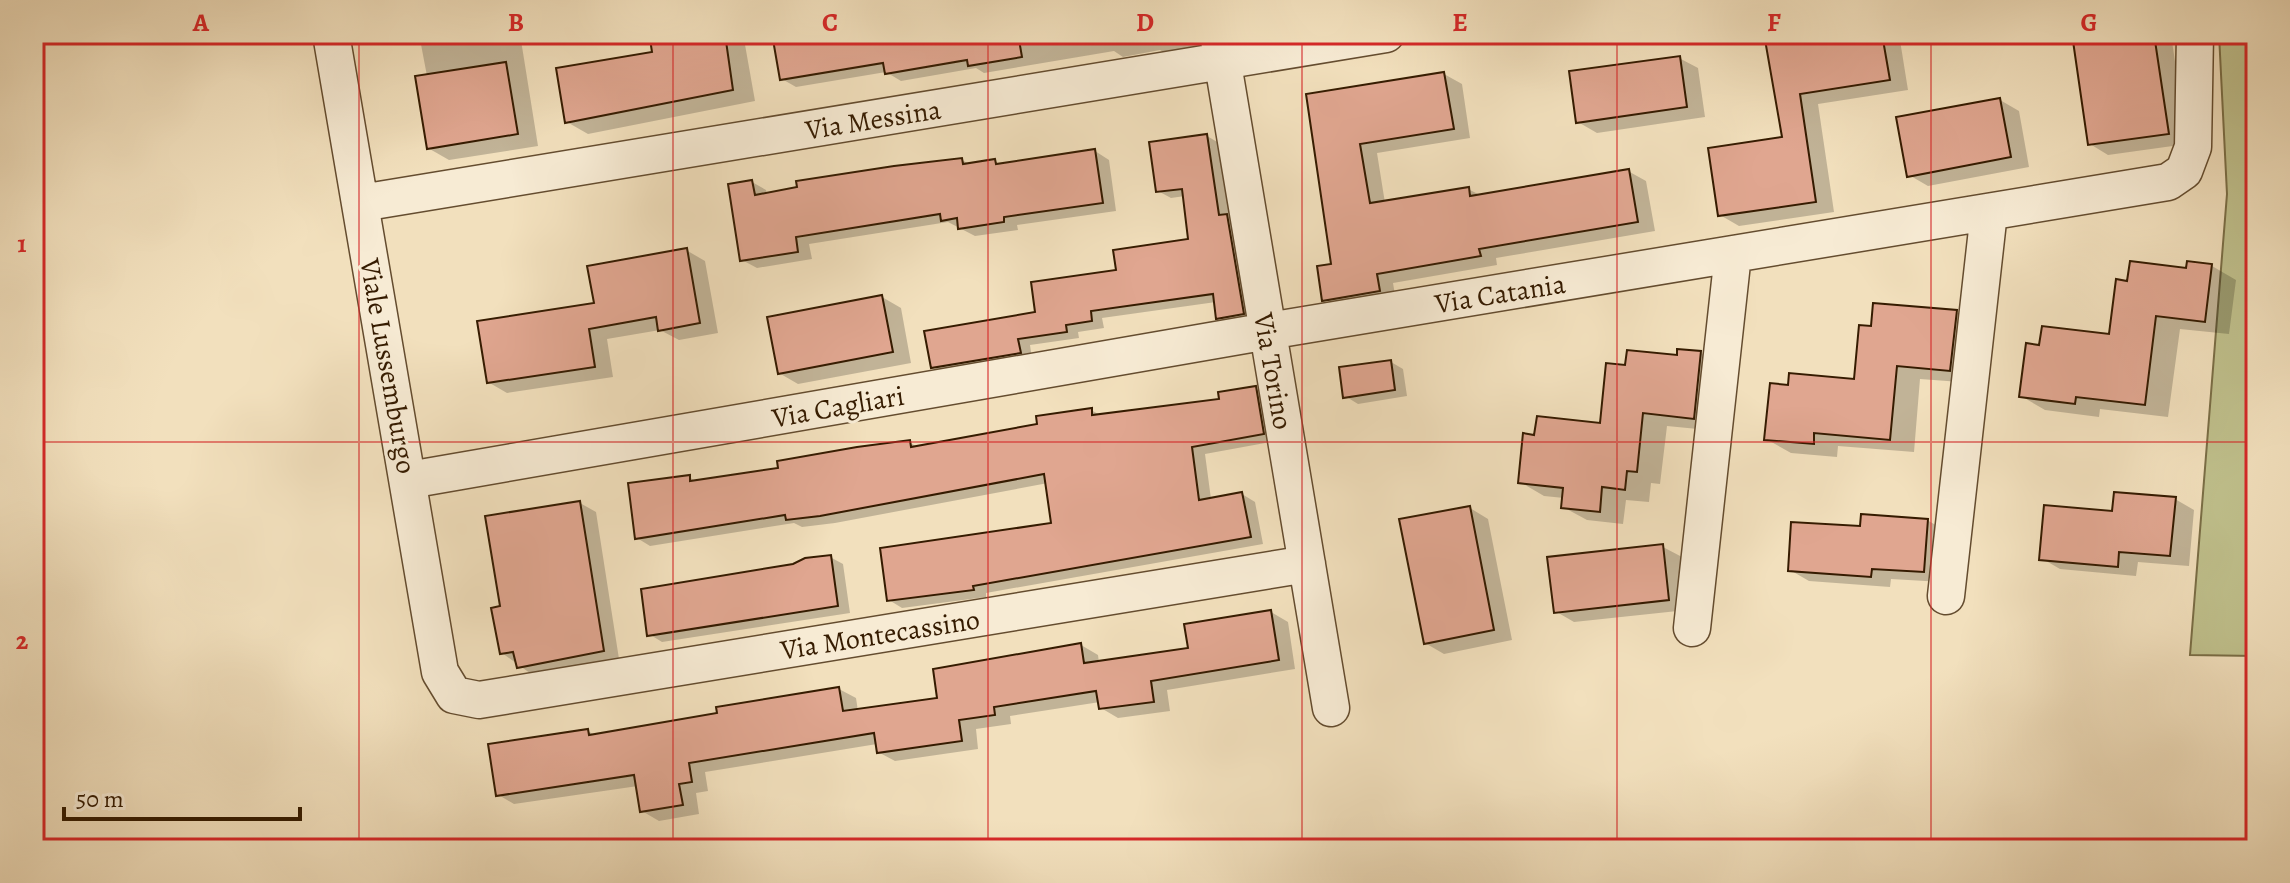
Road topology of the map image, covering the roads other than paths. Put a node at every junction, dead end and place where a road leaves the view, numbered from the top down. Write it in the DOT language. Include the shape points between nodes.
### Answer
graph roads {
  1 [pos="331,34"];
  2 [pos="1386,34"];
  3 [pos="2195,34"];
  4 [pos="1220,48"];
  5 [pos="361,203"];
  6 [pos="1989,212"];
  7 [pos="1733,254"];
  8 [pos="1268,331"];
  9 [pos="409,480"];
  10 [pos="1307,564"];
  11 [pos="1946,596"];
  12 [pos="1692,628"];
  13 [pos="454,695"];
  14 [pos="1331,708"];
  1 -- 5 [label="street, Viale Lussemburgo"];
  2 -- 4 [label="street, Via Messina"];
  3 -- 6 [label="street, Via Catania" via="2193,147 2177,177"];
  4 -- 5 [label="street, Via Messina"];
  4 -- 8 [label="street, Via Torino"];
  5 -- 9 [label="street, Viale Lussemburgo"];
  6 -- 7 [label="street, Via Catania"];
  6 -- 11 [label="street"];
  7 -- 8 [label="street, Via Catania"];
  7 -- 12 [label="street"];
  8 -- 9 [label="street, Via Cagliari"];
  8 -- 10 [label="street, Via Torino"];
  9 -- 13 [label="street, Viale Lussemburgo" via="440,672"];
  10 -- 13 [label="street, Via Montecassino" via="479,700"];
  10 -- 14 [label="street, Via Torino"];
}
